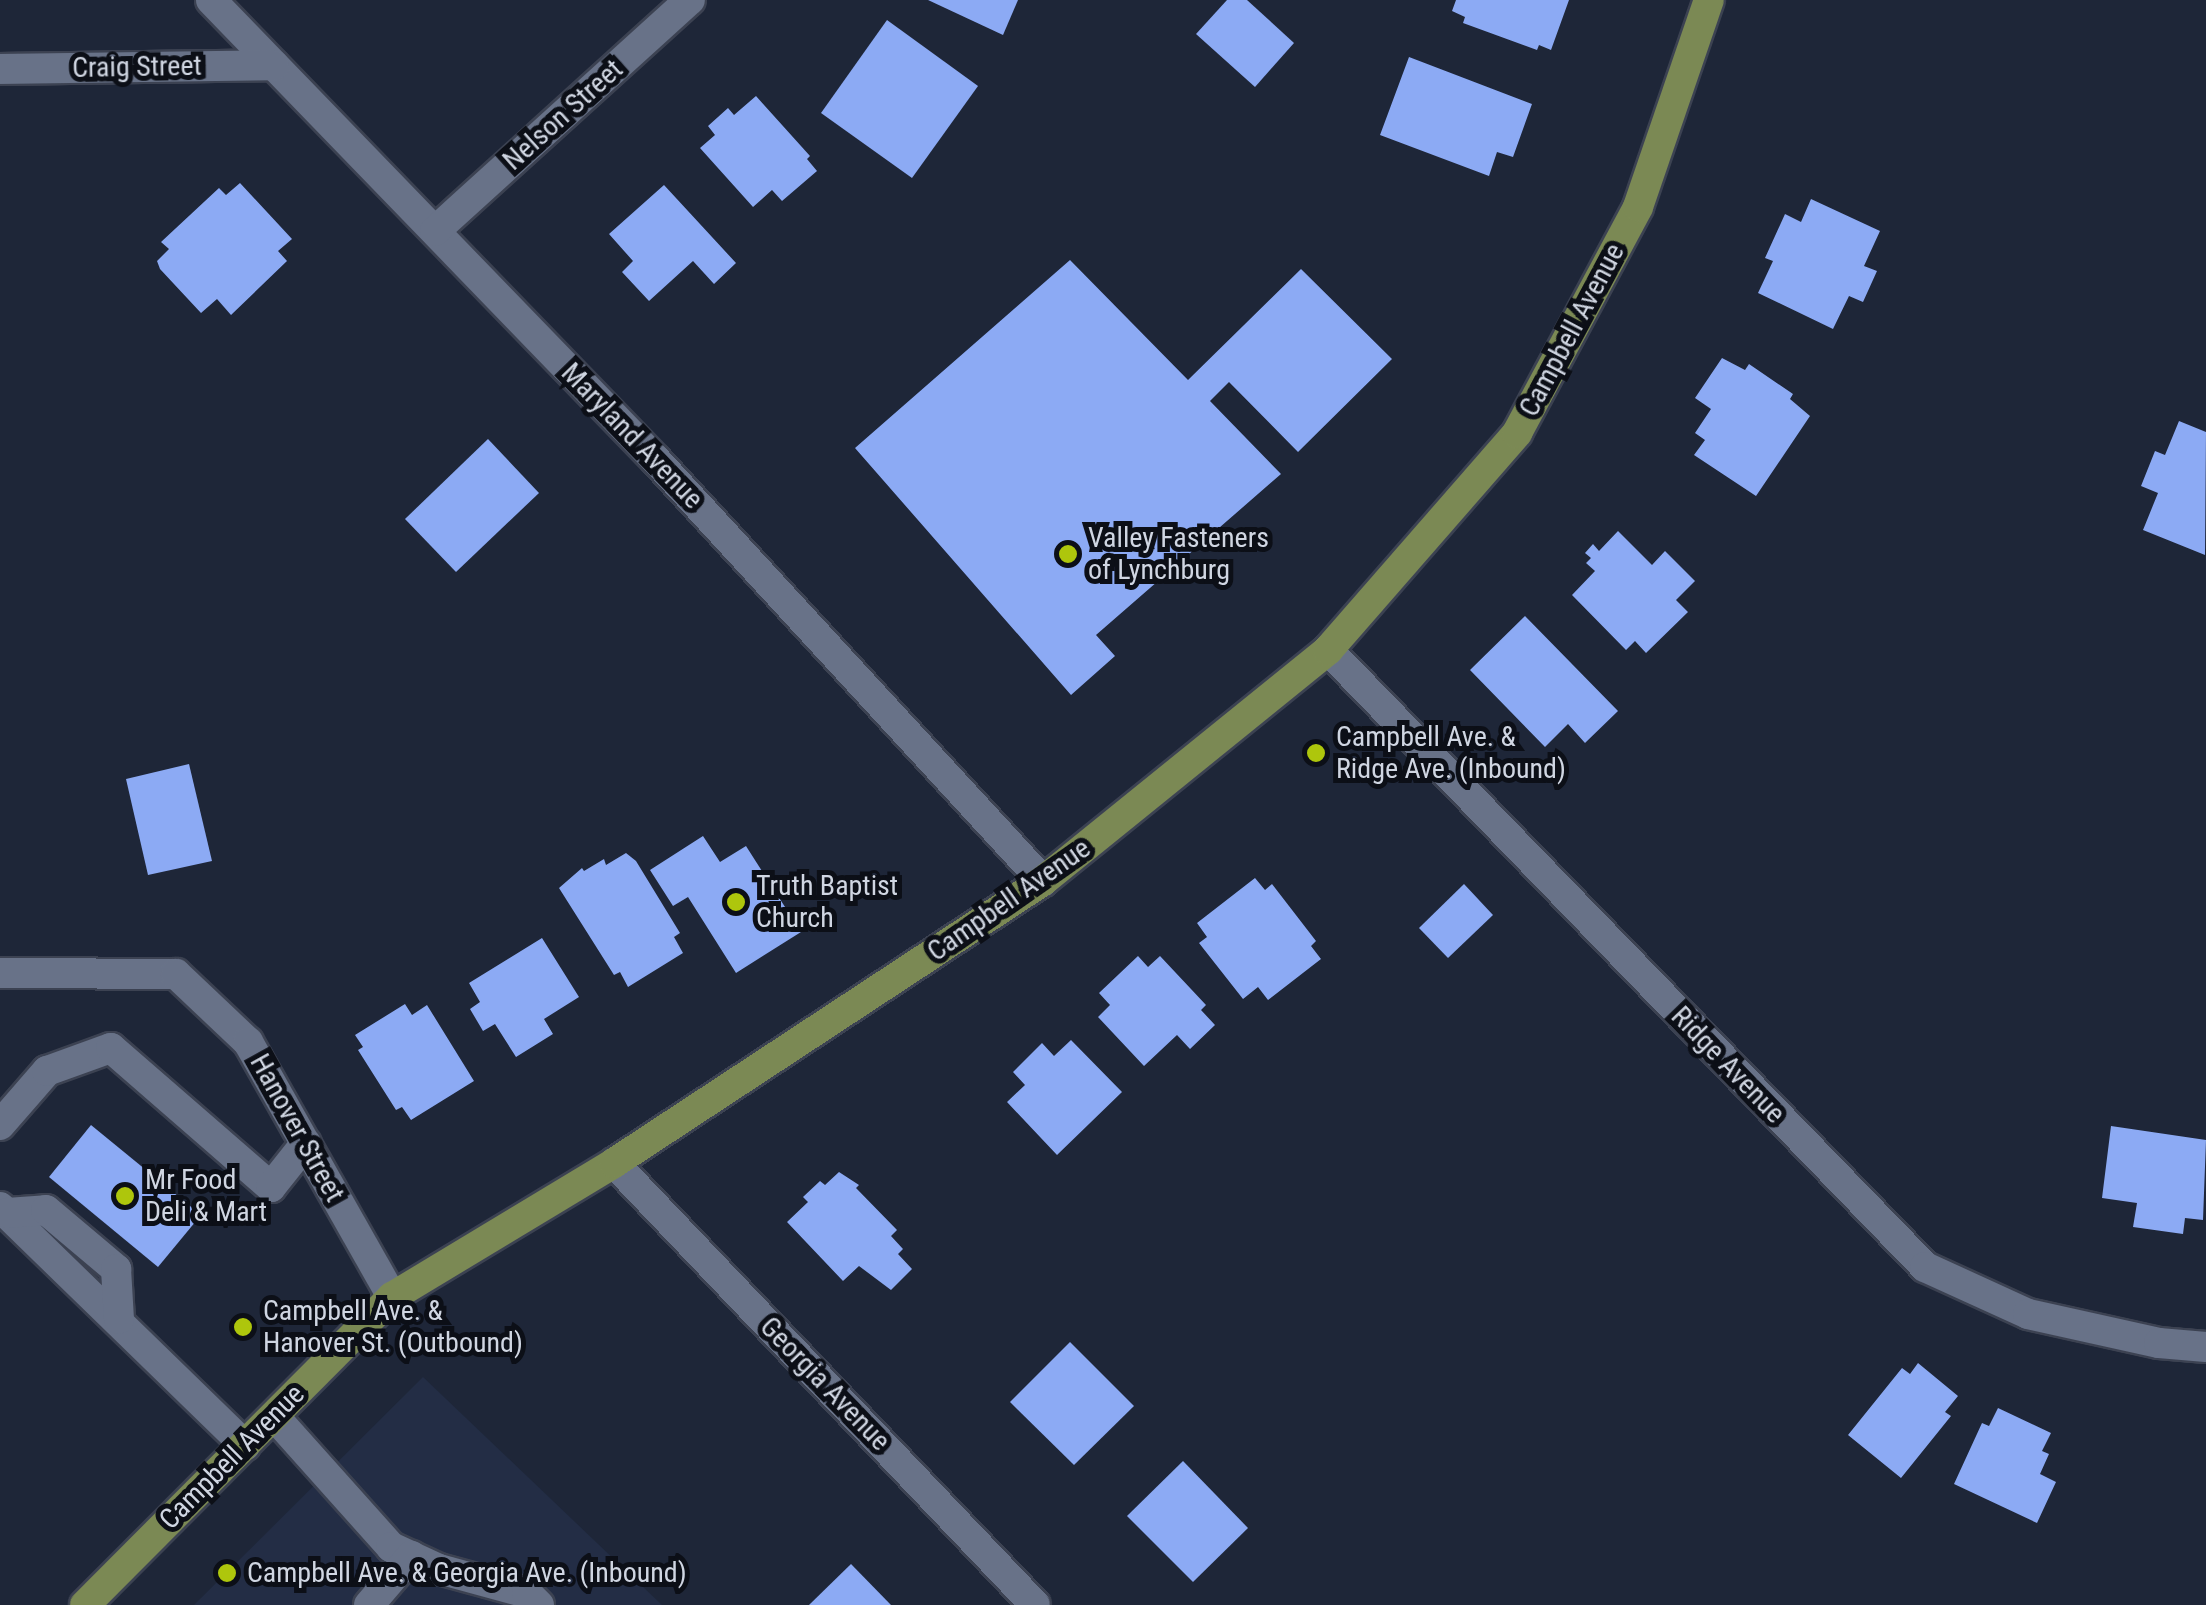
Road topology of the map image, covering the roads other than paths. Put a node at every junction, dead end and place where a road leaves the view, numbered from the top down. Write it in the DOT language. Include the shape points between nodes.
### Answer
graph roads {
  1 [pos="211,0"];
  2 [pos="690,0"];
  3 [pos="1709,0"];
  4 [pos="274,65"];
  5 [pos="0,69"];
  6 [pos="435,231"];
  7 [pos="1328,650"];
  8 [pos="1043,881"];
  9 [pos="0,972"];
  10 [pos="0,1125"];
  11 [pos="306,1143"];
  12 [pos="614,1163"];
  13 [pos="4,1210"];
  14 [pos="392,1298"];
  15 [pos="2206,1347"];
  16 [pos="274,1416"];
  17 [pos="245,1445"];
  18 [pos="411,1556"];
  19 [pos="85,1605"];
  20 [pos="369,1605"];
  21 [pos="540,1605"];
  22 [pos="1035,1605"];
  1 -- 4 [label="street, Maryland Avenue"];
  2 -- 6 [label="street, Nelson Street"];
  3 -- 7 [label="main road, Campbell Avenue" via="1638,208 1517,433"];
  4 -- 5 [label="street, Craig Street"];
  4 -- 6 [label="street, Maryland Avenue"];
  6 -- 8 [label="street, Maryland Avenue"];
  7 -- 8 [label="main road, Campbell Avenue"];
  7 -- 15 [label="street, Ridge Avenue" via="1925,1267 2028,1314"];
  8 -- 12 [label="main road, Campbell Avenue"];
  9 -- 11 [label="street, Hanover Street" via="176,974 248,1042"];
  10 -- 11 [label="street" via="47,1071 111,1048 271,1187"];
  11 -- 14 [label="street, Hanover Street"];
  12 -- 14 [label="main road, Campbell Avenue"];
  12 -- 22 [label="street, Georgia Avenue"];
  13 -- 17 [label="street"];
  14 -- 16 [label="main road, Campbell Avenue"];
  16 -- 17 [label="main road, Campbell Avenue"];
  16 -- 18 [label="street" via="391,1547"];
  17 -- 19 [label="main road, Campbell Avenue"];
  18 -- 20 [label="street"];
  18 -- 21 [label="street" via="439,1570 527,1592"];
}
